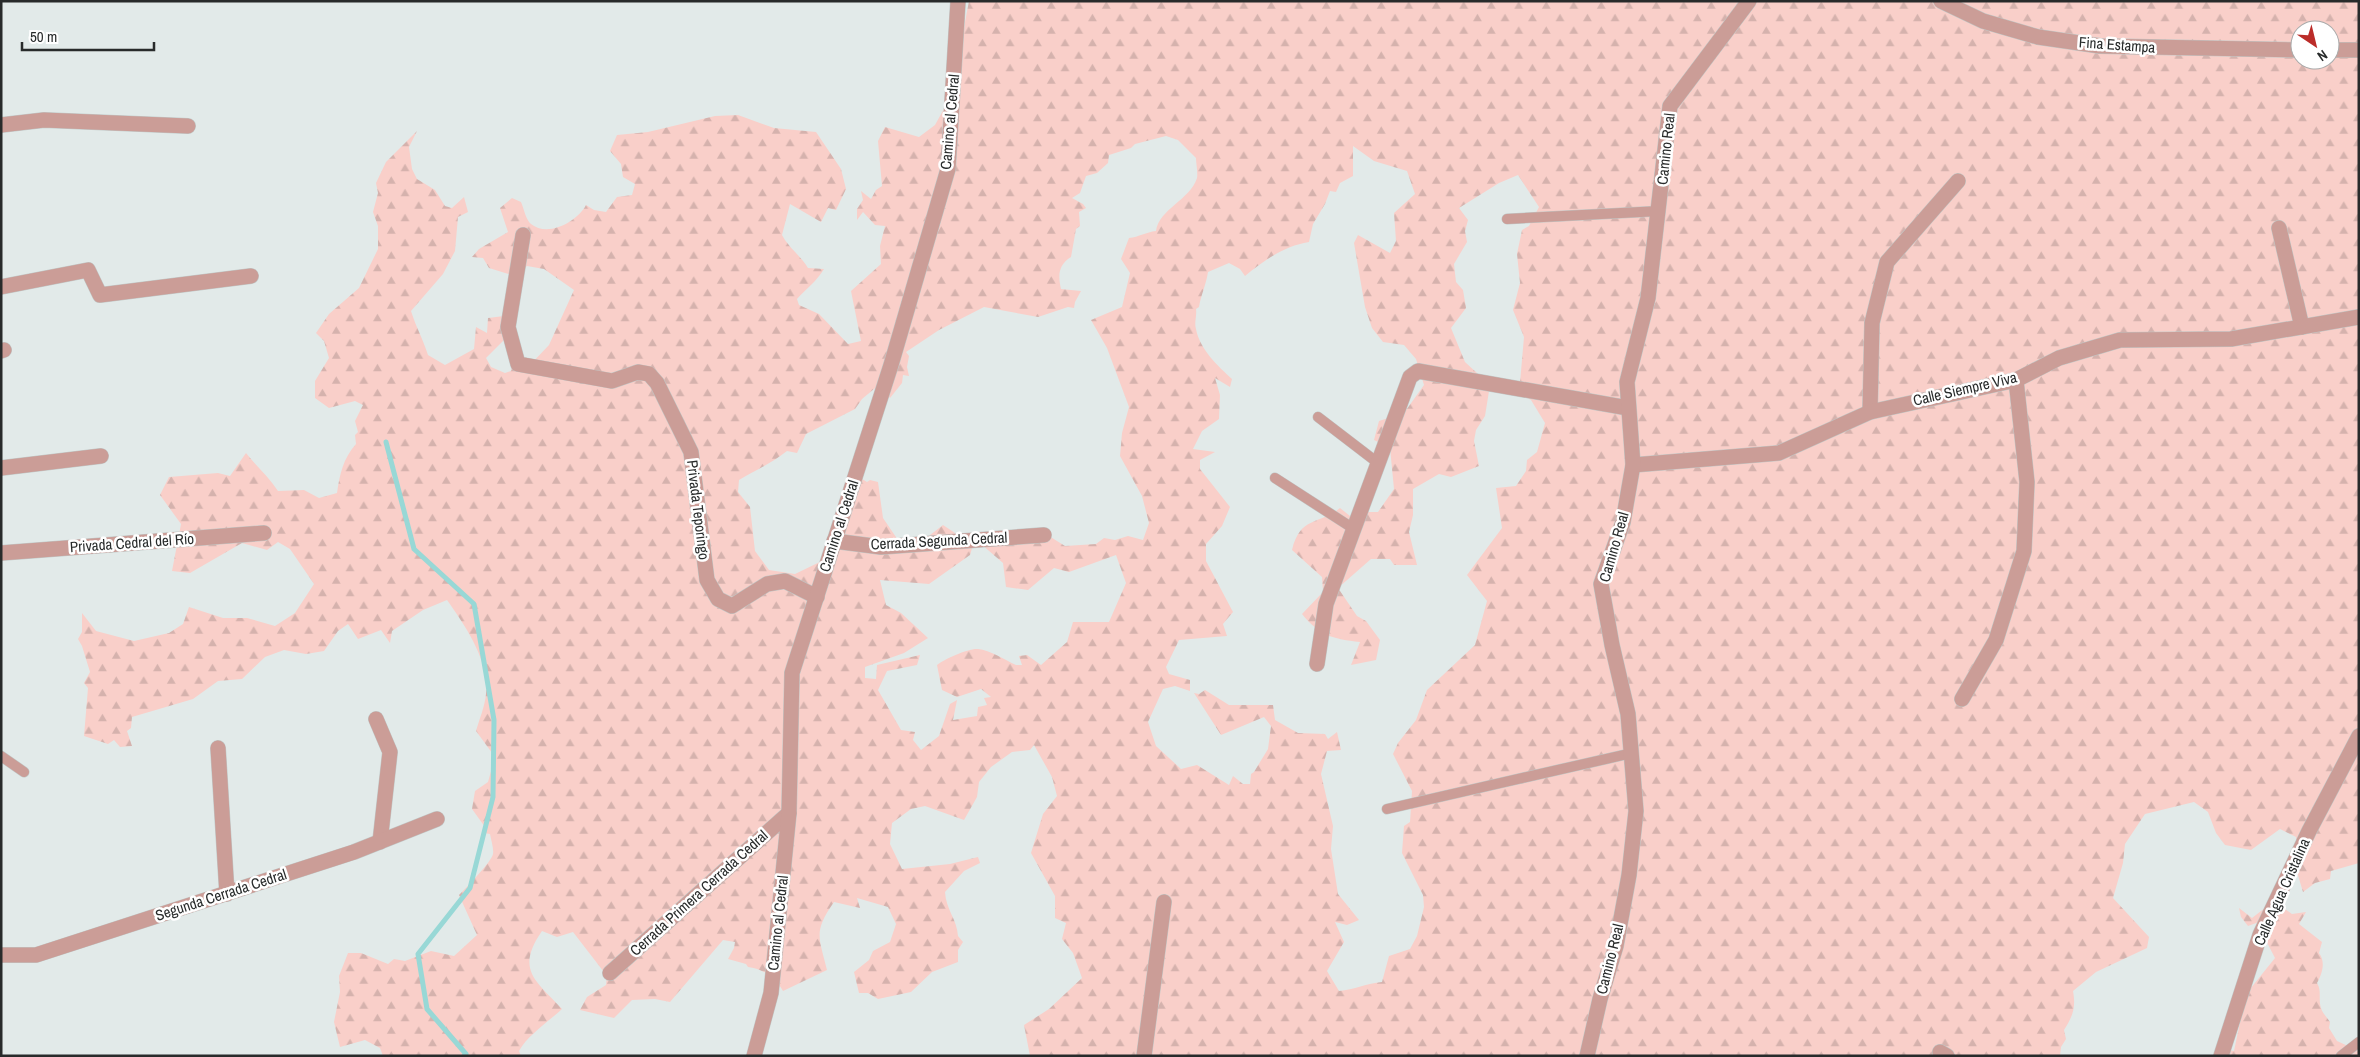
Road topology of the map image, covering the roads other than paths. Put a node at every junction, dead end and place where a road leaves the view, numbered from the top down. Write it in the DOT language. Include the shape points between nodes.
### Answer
graph roads {
  1 [pos="958,1"];
  2 [pos="1749,1"];
  3 [pos="1941,1"];
  4 [pos="2290,50"];
  5 [pos="2340,50"];
  6 [pos="2359,50"];
  7 [pos="1,125"];
  8 [pos="188,126"];
  9 [pos="1958,181"];
  10 [pos="1660,211"];
  11 [pos="1506,219"];
  12 [pos="2279,228"];
  13 [pos="523,234"];
  14 [pos="251,276"];
  15 [pos="1,287"];
  16 [pos="2359,317"];
  17 [pos="2302,327"];
  18 [pos="2016,380"];
  19 [pos="1628,408"];
  20 [pos="1870,412"];
  21 [pos="1318,417"];
  22 [pos="101,456"];
  23 [pos="1378,463"];
  24 [pos="1633,465"];
  25 [pos="1,468"];
  26 [pos="1275,478"];
  27 [pos="1354,529"];
  28 [pos="264,533"];
  29 [pos="1044,535"];
  30 [pos="834,541"];
  31 [pos="1,553"];
  32 [pos="817,597"];
  33 [pos="1317,664"];
  34 [pos="1962,700"];
  35 [pos="376,719"];
  36 [pos="2359,736"];
  37 [pos="218,748"];
  38 [pos="1632,753"];
  39 [pos="1,756"];
  40 [pos="24,772"];
  41 [pos="1387,809"];
  42 [pos="789,813"];
  43 [pos="437,819"];
  44 [pos="380,842"];
  45 [pos="227,894"];
  46 [pos="1164,902"];
  47 [pos="1,955"];
  48 [pos="610,973"];
  49 [pos="2359,1042"];
  50 [pos="754,1056"];
  51 [pos="1144,1056"];
  52 [pos="1587,1056"];
  53 [pos="2221,1056"];
  54 [pos="2341,1056"];
  1 -- 30 [label="street, Camino al Cedral" via="948,169 891,365"];
  2 -- 10 [label="street, Camino Real" via="1670,106"];
  3 -- 4 [label="street, Fina Estampa" via="1983,21 2038,37 2100,46"];
  5 -- 6 [label="street"];
  7 -- 8 [label="street" via="44,120"];
  9 -- 20 [label="street" via="1887,262 1872,323"];
  10 -- 11 [label="lane"];
  10 -- 19 [label="street, Camino Real" via="1648,298 1627,382"];
  12 -- 17 [label="street"];
  13 -- 32 [label="street, Privada Teporingo" via="508,327 518,364 612,381 638,372 649,374 691,452 707,580 718,599 732,606 767,584 785,581"];
  14 -- 15 [label="street" via="100,295 88,270"];
  16 -- 17 [label="street, Calle Siempre Viva"];
  17 -- 18 [label="street, Calle Siempre Viva" via="2231,339 2120,340 2058,358"];
  18 -- 20 [label="street, Calle Siempre Viva"];
  18 -- 34 [label="street" via="2027,482 2024,551 1996,640"];
  19 -- 23 [label="street" via="1418,371 1410,377"];
  19 -- 24 [label="street, Camino Real"];
  20 -- 24 [label="street, Calle Siempre Viva" via="1779,453"];
  21 -- 23 [label="lane"];
  22 -- 25 [label="street"];
  23 -- 27 [label="street"];
  24 -- 38 [label="street, Camino Real" via="1623,522 1601,584 1628,714"];
  26 -- 27 [label="lane"];
  27 -- 33 [label="street" via="1326,604"];
  28 -- 31 [label="street, Privada Cedral del Río"];
  29 -- 30 [label="street, Cerrada Segunda Cedral" via="881,547"];
  30 -- 32 [label="street, Camino al Cedral"];
  32 -- 42 [label="street, Camino al Cedral" via="792,673"];
  35 -- 44 [label="street" via="390,752"];
  36 -- 53 [label="street, Calle Agua Cristalina" via="2309,831 2260,936"];
  37 -- 45 [label="street"];
  38 -- 41 [label="lane"];
  38 -- 52 [label="street, Camino Real" via="1636,811 1629,875 1616,946"];
  39 -- 40 [label="lane"];
  42 -- 48 [label="street, Cerrada Primera Cerrada Cedral"];
  42 -- 50 [label="street, Camino al Cedral" via="771,994"];
  43 -- 44 [label="street, Segunda Cerrada Cedral"];
  44 -- 45 [label="street, Segunda Cerrada Cedral"];
  45 -- 47 [label="street, Segunda Cerrada Cedral" via="36,956"];
  46 -- 51 [label="street"];
  49 -- 54 [label="lane"];
}
